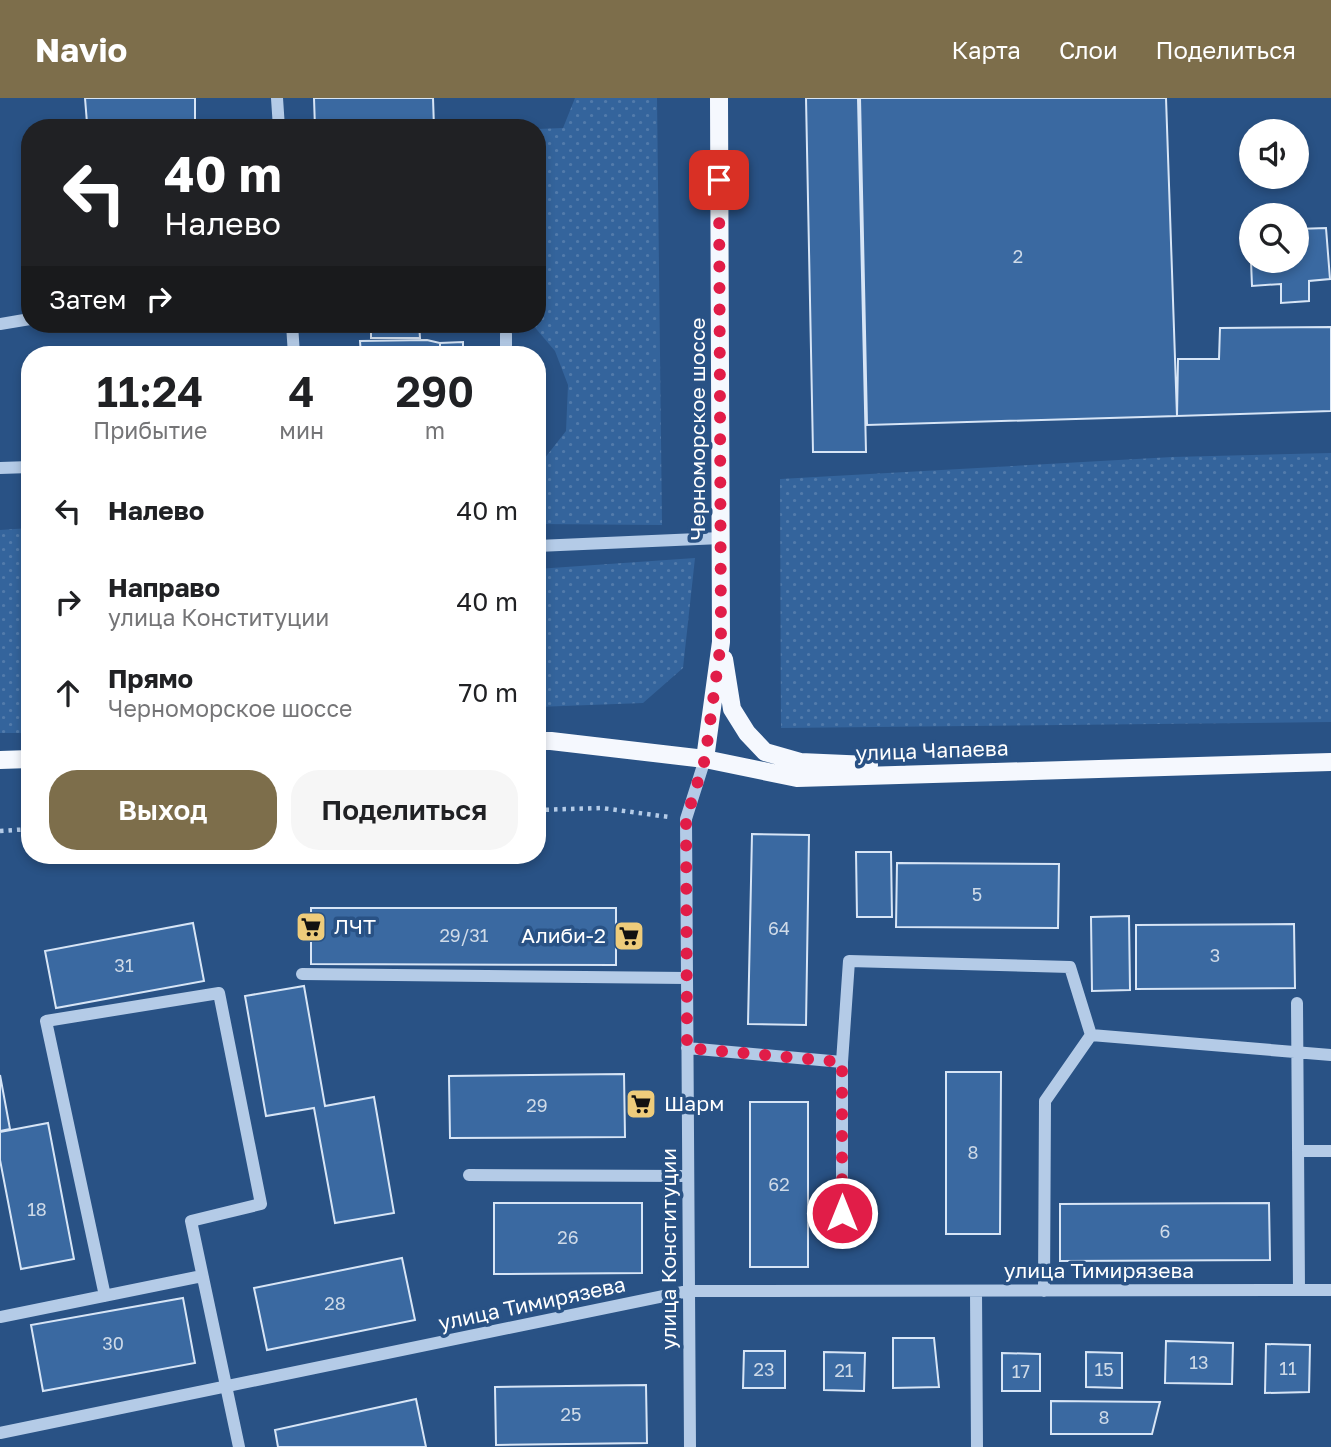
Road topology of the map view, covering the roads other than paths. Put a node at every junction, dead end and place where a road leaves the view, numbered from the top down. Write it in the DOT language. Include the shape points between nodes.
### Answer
graph roads {
  1 [pos="277,98"];
  2 [pos="719,98"];
  3 [pos="278,119"];
  4 [pos="21,320"];
  5 [pos="0,324"];
  6 [pos="506,334"];
  7 [pos="506,346"];
  8 [pos="21,467"];
  9 [pos="0,468"];
  10 [pos="721,538"];
  11 [pos="546,546"];
  12 [pos="721,642"];
  13 [pos="546,741"];
  14 [pos="21,759"];
  15 [pos="705,759"];
  16 [pos="0,760"];
  17 [pos="1331,762"];
  18 [pos="928,774"];
  19 [pos="302,974"];
  20 [pos="687,978"];
  21 [pos="1297,1003"];
  22 [pos="1091,1035"];
  23 [pos="687,1048"];
  24 [pos="1298,1052"];
  25 [pos="1331,1055"];
  26 [pos="842,1062"];
  27 [pos="1298,1151"];
  28 [pos="1331,1152"];
  29 [pos="469,1175"];
  30 [pos="687,1176"];
  31 [pos="842,1213"];
  32 [pos="202,1276"];
  33 [pos="1299,1290"];
  34 [pos="1331,1290"];
  35 [pos="976,1291"];
  36 [pos="1044,1291"];
  37 [pos="688,1292"];
  38 [pos="105,1296"];
  39 [pos="0,1317"];
  40 [pos="226,1387"];
  41 [pos="0,1433"];
  42 [pos="239,1447"];
  43 [pos="690,1447"];
  44 [pos="977,1447"];
  1 -- 3 [label="street"];
  2 -- 10 [label="main road, Черноморское шоссе"];
  4 -- 5 [label="street"];
  6 -- 7 [label="street"];
  8 -- 9 [label="street"];
  10 -- 11 [label="street"];
  10 -- 12 [label="main road, Черноморское шоссе"];
  12 -- 15 [label="main road, Черноморское шоссе"];
  12 -- 18 [label="main road" via="732,709 765,752 800,762 870,765"];
  13 -- 15 [label="main road, улица Чапаева"];
  14 -- 16 [label="main road"];
  15 -- 18 [label="main road, улица Чапаева" via="797,778"];
  15 -- 20 [label="street, улица Конституции" via="686,819"];
  17 -- 18 [label="main road, улица Чапаева"];
  19 -- 20 [label="street"];
  20 -- 23 [label="street, улица Конституции"];
  21 -- 24 [label="street"];
  22 -- 24 [label="street"];
  22 -- 26 [label="street" via="1070,967 849,961"];
  22 -- 36 [label="street" via="1045,1101"];
  23 -- 26 [label="street"];
  23 -- 30 [label="street, улица Конституции"];
  24 -- 25 [label="street"];
  24 -- 27 [label="street"];
  26 -- 31 [label="street"];
  27 -- 28 [label="street"];
  27 -- 33 [label="street"];
  29 -- 30 [label="street"];
  30 -- 37 [label="street, улица Конституции"];
  32 -- 38 [label="street"];
  32 -- 38 [label="street" via="191,1222 261,1204 219,993 46,1021"];
  32 -- 40 [label="street"];
  33 -- 34 [label="street, улица Тимирязева"];
  33 -- 36 [label="street, улица Тимирязева"];
  35 -- 36 [label="street, улица Тимирязева"];
  35 -- 37 [label="street, улица Тимирязева"];
  35 -- 44 [label="street"];
  37 -- 40 [label="street, улица Тимирязева"];
  37 -- 43 [label="street, улица Конституции"];
  38 -- 39 [label="street"];
  40 -- 41 [label="street, улица Тимирязева"];
  40 -- 42 [label="street"];
}
